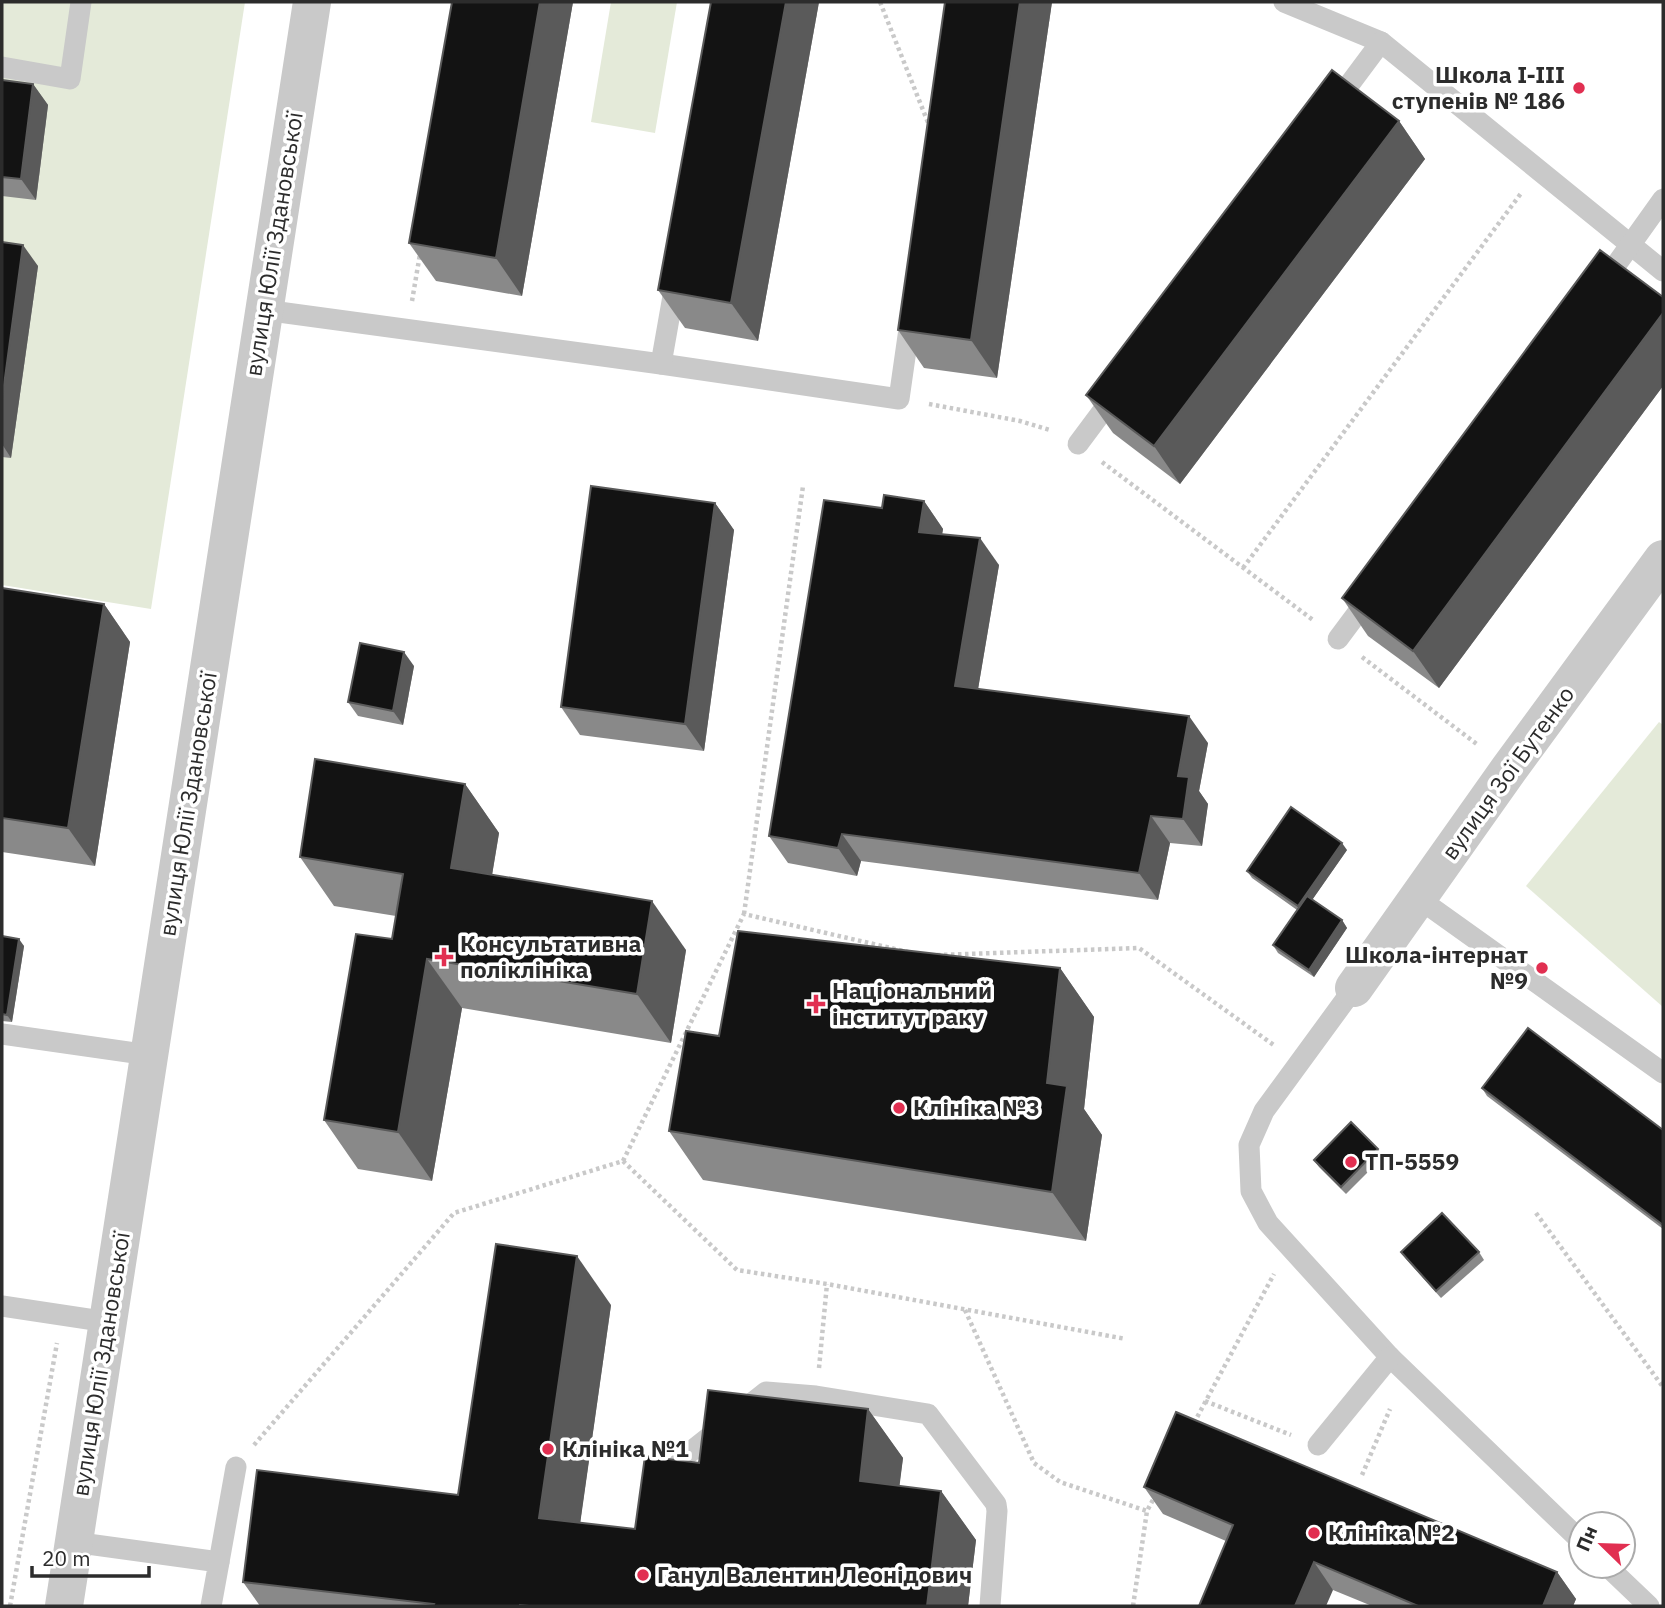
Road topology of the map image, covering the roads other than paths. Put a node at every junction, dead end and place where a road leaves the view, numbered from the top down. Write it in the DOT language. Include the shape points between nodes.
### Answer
graph roads {
  1 [pos="80,2"];
  2 [pos="312,2"];
  3 [pos="1284,2"];
  4 [pos="1381,42"];
  5 [pos="2,67"];
  6 [pos="1322,120"];
  7 [pos="1663,199"];
  8 [pos="1632,244"];
  9 [pos="680,256"];
  10 [pos="1663,271"];
  11 [pos="915,291"];
  12 [pos="1591,299"];
  13 [pos="264,310"];
  14 [pos="661,364"];
  15 [pos="1128,377"];
  16 [pos="1078,443"];
  17 [pos="1663,559"];
  18 [pos="1379,584"];
  19 [pos="1338,639"];
  20 [pos="1418,898"];
  21 [pos="1354,988"];
  22 [pos="2,1034"];
  23 [pos="149,1055"];
  24 [pos="1663,1073"];
  25 [pos="2,1306"];
  26 [pos="108,1322"];
  27 [pos="1390,1357"];
  28 [pos="1318,1445"];
  29 [pos="236,1467"];
  30 [pos="666,1506"];
  31 [pos="1567,1528"];
  32 [pos="74,1542"];
  33 [pos="219,1562"];
  34 [pos="1621,1580"];
  35 [pos="64,1606"];
  36 [pos="211,1606"];
  37 [pos="990,1606"];
  38 [pos="1648,1606"];
  1 -- 5 [label="lane" via="70,79"];
  2 -- 13 [label="street, вулиця Юлії Здановської"];
  3 -- 4 [label="lane"];
  4 -- 6 [label="lane"];
  4 -- 8 [label="lane"];
  7 -- 8 [label="lane"];
  8 -- 10 [label="lane"];
  8 -- 12 [label="lane"];
  9 -- 14 [label="lane"];
  11 -- 14 [label="lane" via="899,398"];
  13 -- 14 [label="lane"];
  13 -- 23 [label="street, вулиця Юлії Здановської"];
  15 -- 16 [label="lane"];
  17 -- 20 [label="street, вулиця Зої Бутенко"];
  18 -- 19 [label="lane"];
  20 -- 21 [label="street, вулиця Зої Бутенко"];
  20 -- 24 [label="lane"];
  21 -- 27 [label="lane" via="1264,1111 1249,1145 1251,1191 1268,1223"];
  22 -- 23 [label="lane"];
  23 -- 26 [label="street, вулиця Юлії Здановської"];
  25 -- 26 [label="lane"];
  26 -- 32 [label="street, вулиця Юлії Здановської"];
  27 -- 28 [label="lane"];
  27 -- 31 [label="lane"];
  29 -- 33 [label="lane"];
  30 -- 37 [label="lane" via="670,1483 684,1457 765,1392 922,1412 933,1419 996,1504"];
  32 -- 33 [label="lane"];
  32 -- 35 [label="street, вулиця Юлії Здановської"];
  33 -- 36 [label="lane"];
  34 -- 38 [label="lane"];
}
